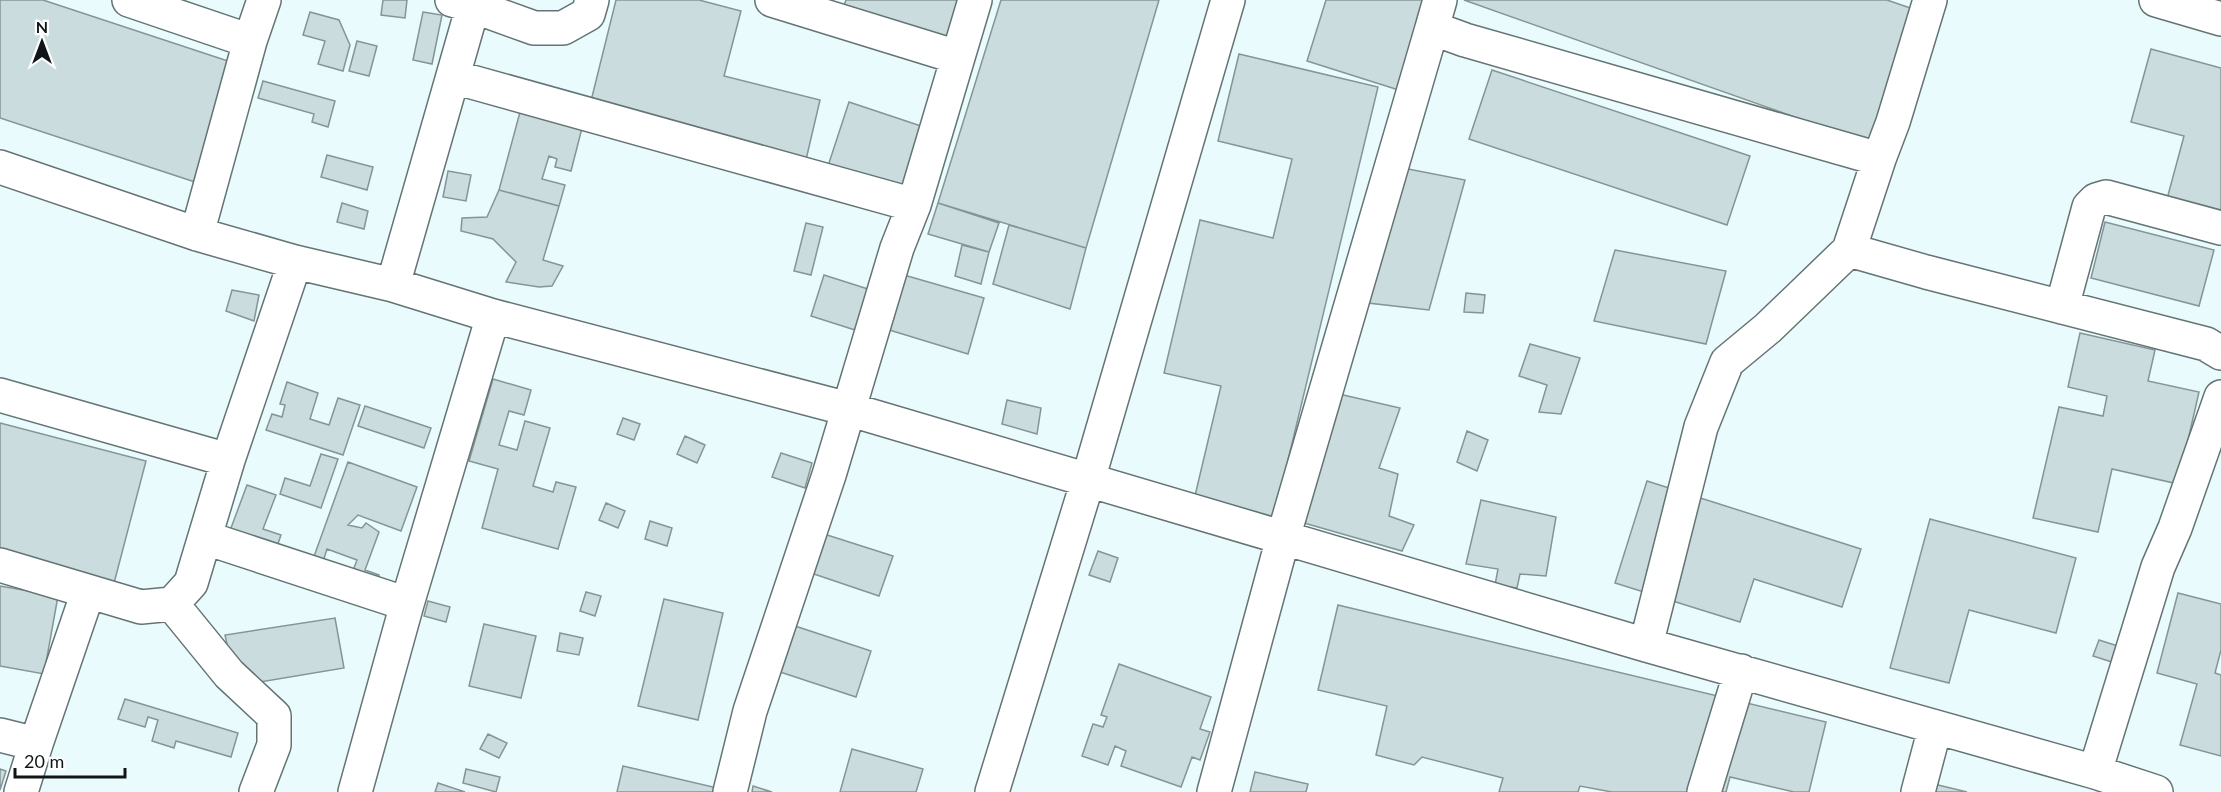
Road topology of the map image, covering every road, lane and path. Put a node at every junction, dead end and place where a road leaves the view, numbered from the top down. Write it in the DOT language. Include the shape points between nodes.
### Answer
graph roads {
  1 [pos="129,0"];
  2 [pos="264,0"];
  3 [pos="592,0"];
  4 [pos="975,0"];
  5 [pos="1228,0"];
  6 [pos="1930,0"];
  7 [pos="2156,0"];
  8 [pos="463,3"];
  9 [pos="792,3"];
  10 [pos="1436,14"];
  11 [pos="2221,19"];
  12 [pos="250,41"];
  13 [pos="957,57"];
  14 [pos="454,77"];
  15 [pos="1879,159"];
  16 [pos="0,167"];
  17 [pos="914,205"];
  18 [pos="2221,228"];
  19 [pos="197,234"];
  20 [pos="1849,250"];
  21 [pos="295,262"];
  22 [pos="393,285"];
  23 [pos="2061,307"];
  24 [pos="492,316"];
  25 [pos="2221,353"];
  26 [pos="0,395"];
  27 [pos="2221,396"];
  28 [pos="848,409"];
  29 [pos="228,460"];
  30 [pos="1088,480"];
  31 [pos="206,538"];
  32 [pos="1283,538"];
  33 [pos="0,565"];
  34 [pos="88,592"];
  35 [pos="172,604"];
  36 [pos="408,604"];
  37 [pos="1646,645"];
  38 [pos="1741,671"];
  39 [pos="1935,728"];
  40 [pos="0,735"];
  41 [pos="36,744"];
  42 [pos="2095,772"];
  43 [pos="21,792"];
  44 [pos="256,792"];
  45 [pos="355,792"];
  46 [pos="730,792"];
  47 [pos="992,792"];
  48 [pos="1214,792"];
  49 [pos="1704,792"];
  50 [pos="1918,792"];
  51 [pos="2156,792"];
  1 -- 12 [label="street"];
  2 -- 12 [label="street"];
  3 -- 8 [label="street" via="588,14 563,28 534,28"];
  4 -- 13 [label="street"];
  5 -- 30 [label="street"];
  6 -- 15 [label="street"];
  7 -- 11 [label="street"];
  8 -- 14 [label="street"];
  9 -- 13 [label="street"];
  10 -- 15 [label="street" via="1465,40"];
  10 -- 32 [label="street"];
  12 -- 19 [label="street"];
  13 -- 17 [label="street"];
  14 -- 17 [label="street"];
  14 -- 22 [label="street"];
  15 -- 20 [label="street"];
  16 -- 19 [label="street"];
  17 -- 28 [label="street"];
  18 -- 23 [label="street" via="2106,197 2096,200 2089,207"];
  19 -- 21 [label="street"];
  20 -- 23 [label="street"];
  20 -- 37 [label="street" via="1727,362 1701,427"];
  21 -- 22 [label="street"];
  21 -- 29 [label="street"];
  22 -- 24 [label="street"];
  23 -- 25 [label="street" via="2206,344"];
  24 -- 28 [label="street"];
  24 -- 36 [label="street"];
  26 -- 29 [label="street"];
  27 -- 42 [label="street" via="2175,528 2157,567"];
  28 -- 30 [label="street"];
  28 -- 46 [label="street" via="750,711"];
  29 -- 31 [label="street"];
  30 -- 32 [label="street"];
  30 -- 47 [label="street"];
  31 -- 35 [label="street" via="191,583"];
  31 -- 36 [label="street"];
  32 -- 37 [label="street"];
  32 -- 48 [label="street"];
  33 -- 34 [label="street"];
  34 -- 35 [label="street" via="141,607"];
  34 -- 41 [label="street"];
  35 -- 44 [label="street" via="229,674 274,716 274,745"];
  36 -- 45 [label="street"];
  37 -- 38 [label="street"];
  38 -- 39 [label="street"];
  38 -- 49 [label="street"];
  39 -- 42 [label="street"];
  39 -- 50 [label="street"];
  40 -- 41 [label="street"];
  41 -- 43 [label="street"];
  42 -- 51 [label="street"];
}
